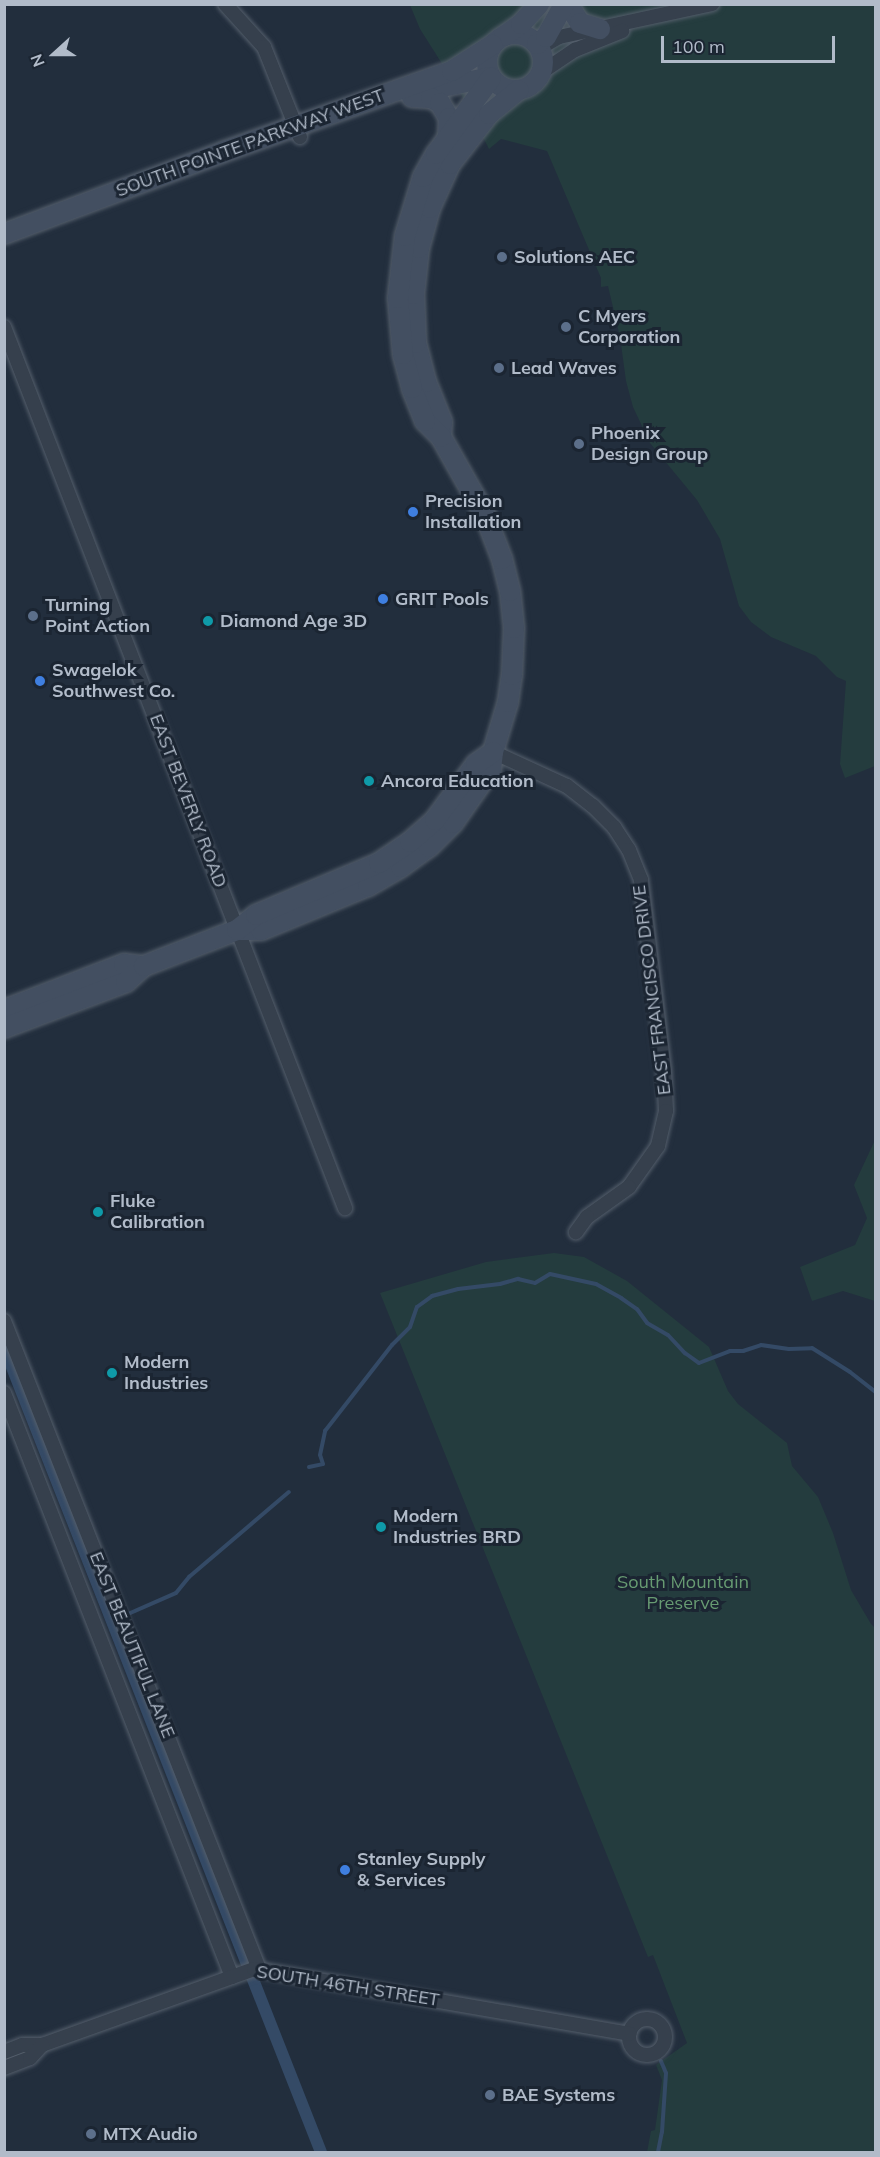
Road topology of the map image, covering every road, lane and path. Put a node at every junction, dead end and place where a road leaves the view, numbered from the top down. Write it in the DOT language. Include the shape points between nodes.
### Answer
graph roads {
  1 [pos="225,4"];
  2 [pos="539,4"];
  3 [pos="566,4"];
  4 [pos="712,4"];
  5 [pos="651,19"];
  6 [pos="600,28"];
  7 [pos="498,40"];
  8 [pos="539,46"];
  9 [pos="542,72"];
  10 [pos="491,77"];
  11 [pos="519,90"];
  12 [pos="412,97"];
  13 [pos="298,131"];
  14 [pos="448,138"];
  15 [pos="4,234"];
  16 [pos="4,247"];
  17 [pos="4,327"];
  18 [pos="441,437"];
  19 [pos="493,752"];
  20 [pos="237,930"];
  21 [pos="144,966"];
  22 [pos="4,1010"];
  23 [pos="4,1028"];
  24 [pos="345,1208"];
  25 [pos="576,1232"];
  26 [pos="4,1321"];
  27 [pos="4,1393"];
  28 [pos="247,1972"];
  29 [pos="629,2034"];
  30 [pos="42,2045"];
  31 [pos="4,2052"];
  32 [pos="4,2068"];
  1 -- 13 [label="street" via="264,47"];
  2 -- 7 [label="main road, SOUTH POINTE PARKWAY WEST" via="521,24"];
  3 -- 6 [label="main road" via="580,22"];
  3 -- 8 [label="main road"];
  4 -- 5 [label="street"];
  5 -- 6 [label="street"];
  5 -- 9 [label="street" via="575,50"];
  6 -- 8 [label="street"];
  7 -- 8 [label="main road" via="523,34"];
  7 -- 10 [label="main road" via="487,57"];
  7 -- 13 [label="main road, SOUTH POINTE PARKWAY WEST" via="452,71"];
  8 -- 9 [label="main road"];
  9 -- 11 [label="main road" via="533,84"];
  10 -- 11 [label="main road" via="504,88"];
  10 -- 12 [label="main road, SOUTH POINTE PARKWAY WEST" via="442,86"];
  10 -- 14 [label="main road"];
  11 -- 18 [label="main road" via="489,114 450,164 430,207 418,248 414,294 416,343 442,422"];
  12 -- 13 [label="main road, SOUTH POINTE PARKWAY WEST"];
  12 -- 14 [label="main road" via="431,98 440,104 449,118"];
  13 -- 15 [label="main road, SOUTH POINTE PARKWAY WEST"];
  13 -- 16 [label="main road, SOUTH POINTE PARKWAY WEST"];
  14 -- 18 [label="main road" via="416,196 401,256 398,298 403,354 412,388 425,421"];
  17 -- 20 [label="street, EAST BEVERLY ROAD"];
  18 -- 19 [label="main road" via="485,515 502,559 513,606 512,675"];
  19 -- 20 [label="main road" via="491,768 465,808 429,847 401,867 368,886 261,930"];
  19 -- 25 [label="street, EAST FRANCISCO DRIVE" via="567,786 593,806 629,850 641,880 666,1111 658,1146 629,1187 587,1217"];
  20 -- 21 [label="main road"];
  20 -- 24 [label="street, EAST BEVERLY ROAD"];
  21 -- 22 [label="main road" via="124,964"];
  21 -- 23 [label="main road" via="126,982"];
  26 -- 28 [label="street, EAST BEAUTIFUL LANE"];
  27 -- 28 [label="street, EAST BEAUTIFUL LANE"];
  28 -- 29 [label="street, SOUTH 46TH STREET"];
  28 -- 30 [label="street, SOUTH 46TH STREET"];
  30 -- 31 [label="street, SOUTH 46TH STREET" via="22,2045"];
  30 -- 32 [label="street, SOUTH 46TH STREET" via="30,2058"];
}
